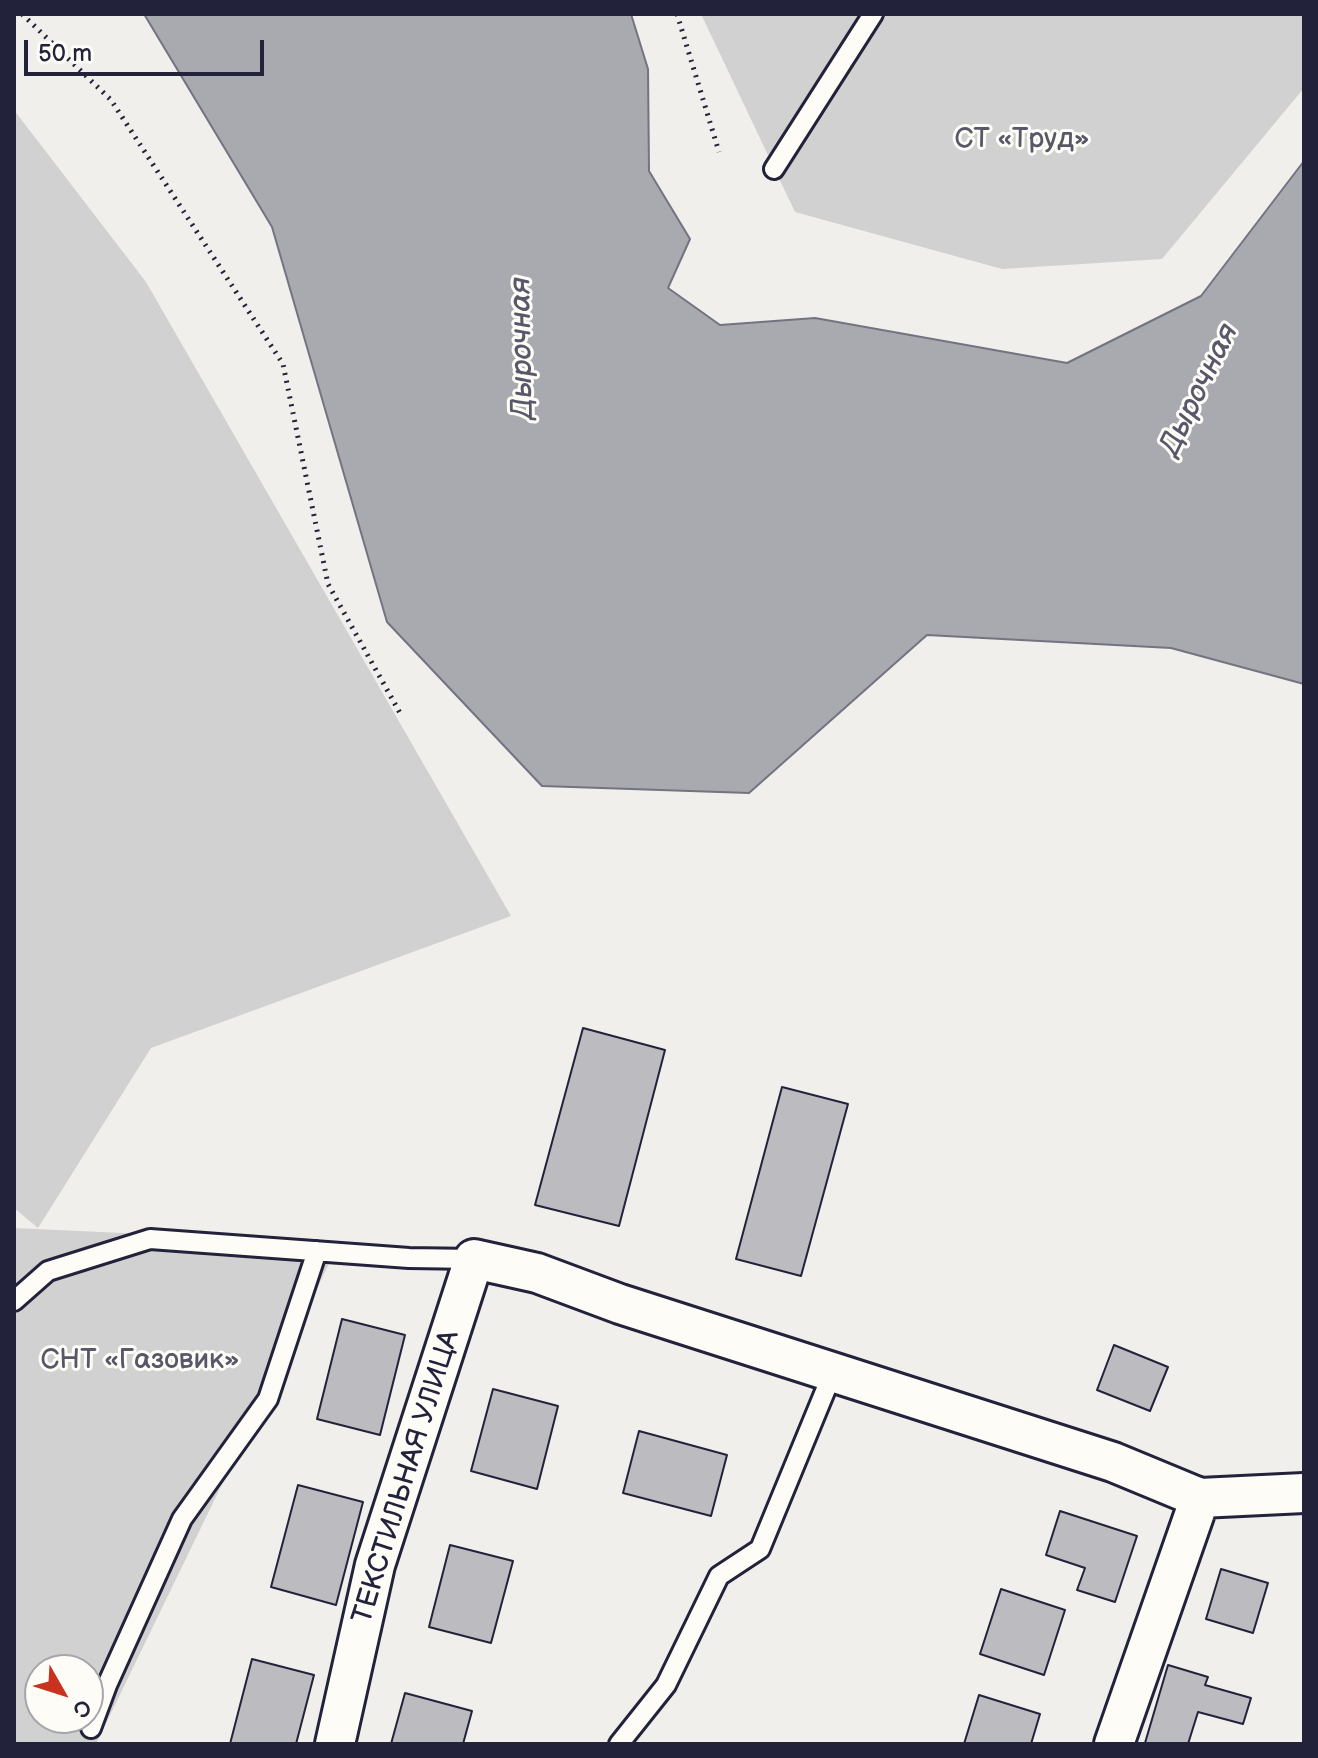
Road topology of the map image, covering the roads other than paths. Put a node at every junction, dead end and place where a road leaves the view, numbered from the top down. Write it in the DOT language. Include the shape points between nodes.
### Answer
graph roads {
  1 [pos="873,14"];
  2 [pos="774,169"];
  3 [pos="317,1251"];
  4 [pos="474,1259"];
  5 [pos="14,1301"];
  6 [pos="833,1372"];
  7 [pos="1304,1493"];
  8 [pos="1200,1498"];
  9 [pos="104,1693"];
  10 [pos="335,1744"];
  11 [pos="619,1744"];
  12 [pos="1114,1744"];
  1 -- 2 [label="lane"];
  3 -- 4 [label="lane"];
  3 -- 5 [label="lane" via="150,1239 48,1271"];
  3 -- 9 [label="lane" via="268,1399 182,1519"];
  4 -- 6 [label="street" via="537,1273"];
  4 -- 10 [label="street, ТЕКСТИЛЬНАЯ УЛИЦА" via="375,1565"];
  6 -- 8 [label="street" via="1113,1462"];
  6 -- 11 [label="lane" via="760,1549 719,1576 666,1685"];
  7 -- 8 [label="street"];
  8 -- 12 [label="street"];
}
